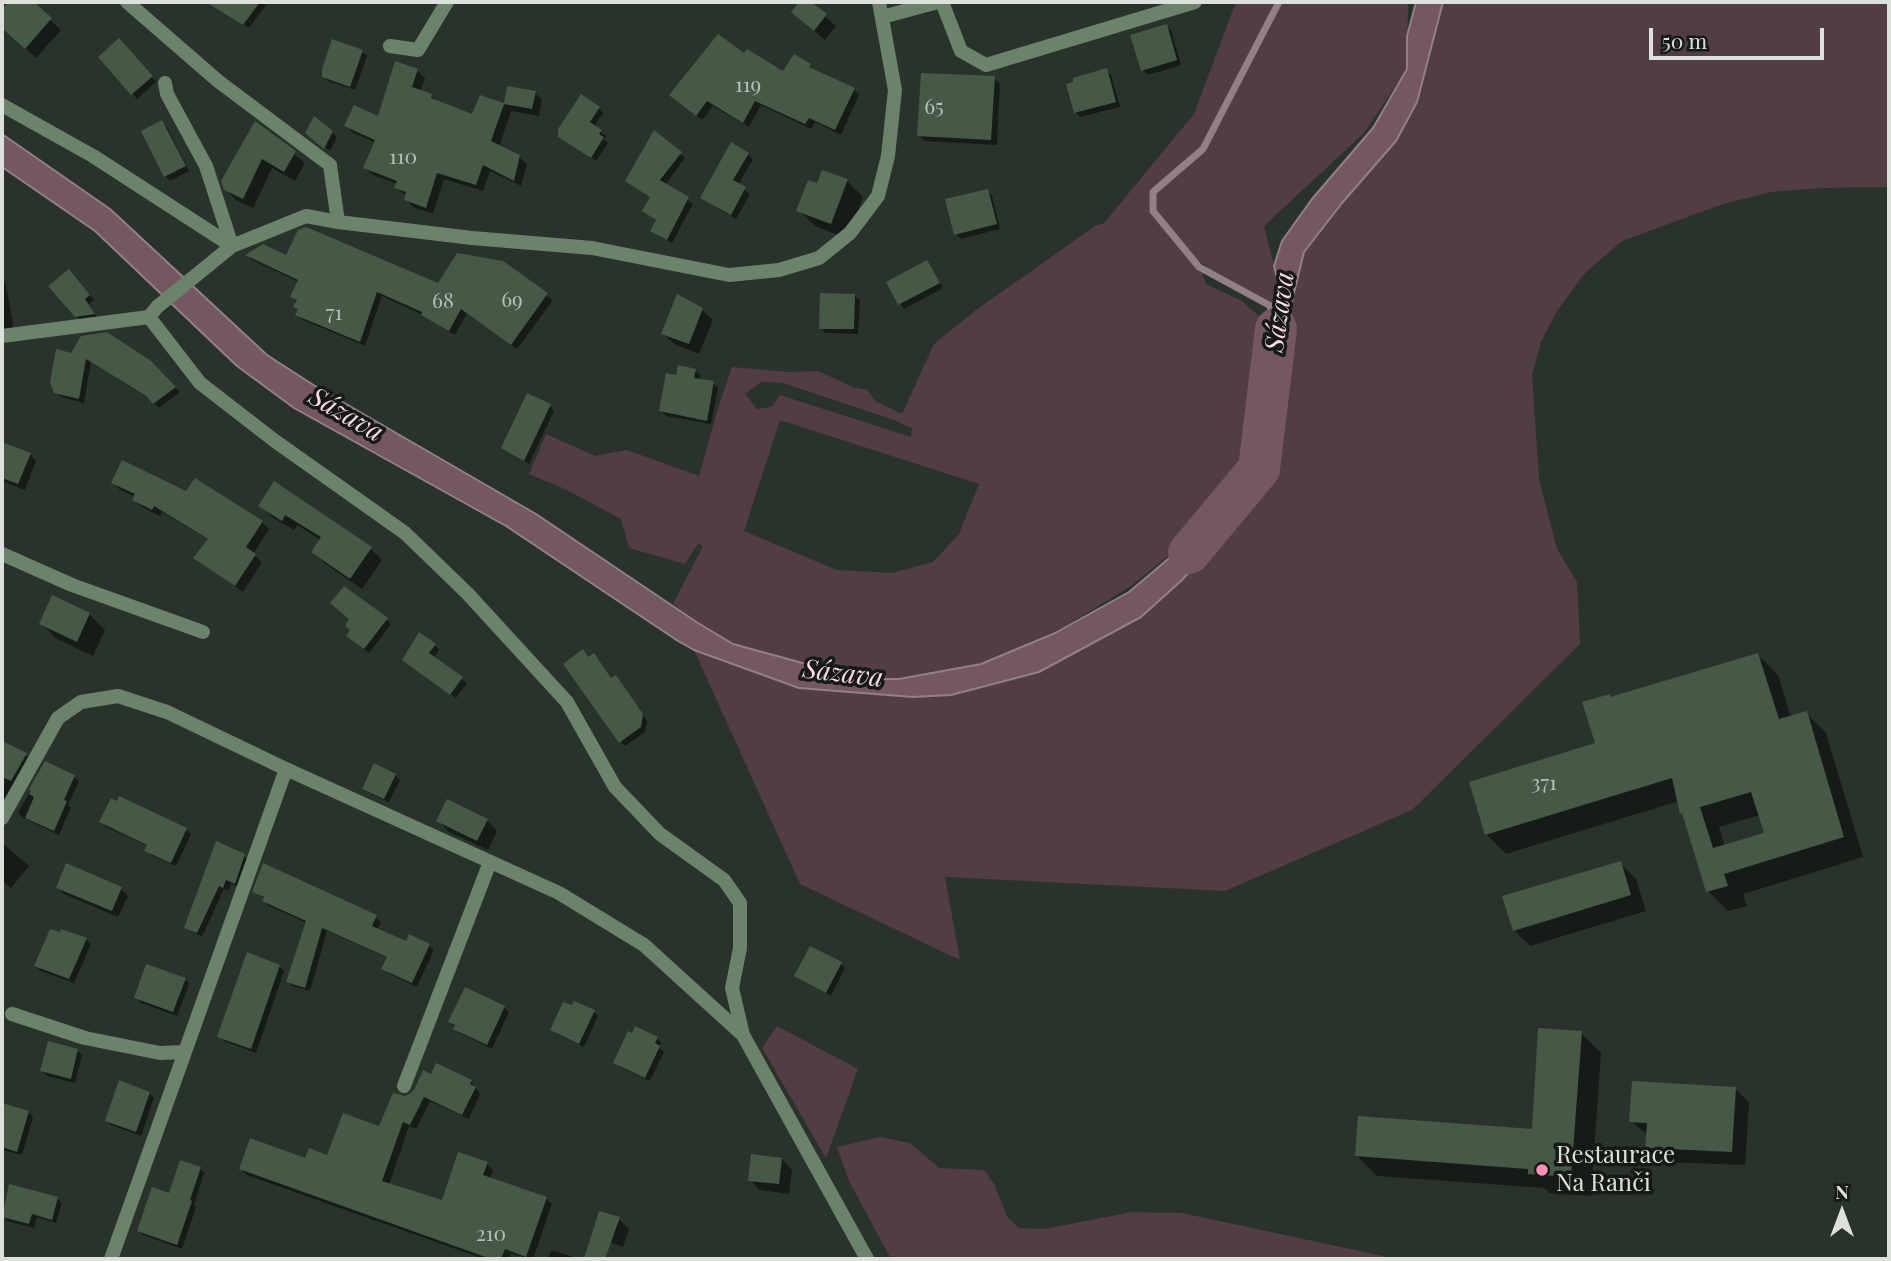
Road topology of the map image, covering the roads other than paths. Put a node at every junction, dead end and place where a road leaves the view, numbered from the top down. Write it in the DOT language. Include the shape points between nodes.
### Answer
graph roads {
  1 [pos="128,2"];
  2 [pos="447,2"];
  3 [pos="879,2"];
  4 [pos="940,2"];
  5 [pos="1195,2"];
  6 [pos="882,17"];
  7 [pos="390,46"];
  8 [pos="165,83"];
  9 [pos="2,105"];
  10 [pos="338,222"];
  11 [pos="232,246"];
  12 [pos="153,312"];
  13 [pos="2,336"];
  14 [pos="2,554"];
  15 [pos="203,632"];
  16 [pos="286,769"];
  17 [pos="2,818"];
  18 [pos="490,862"];
  19 [pos="12,1014"];
  20 [pos="743,1035"];
  21 [pos="184,1052"];
  22 [pos="404,1086"];
  23 [pos="111,1259"];
  24 [pos="867,1259"];
  1 -- 10 [label="street" via="218,81 330,165"];
  2 -- 7 [label="street" via="418,50"];
  3 -- 6 [label="street"];
  4 -- 5 [label="street" via="961,51 986,65"];
  4 -- 6 [label="street"];
  6 -- 10 [label="street" via="895,90 888,156 878,196 850,233 818,258 779,270 729,275 592,248"];
  8 -- 11 [label="street" via="166,94 206,166"];
  9 -- 11 [label="street" via="93,156"];
  10 -- 11 [label="street" via="306,216"];
  11 -- 12 [label="street"];
  12 -- 13 [label="street"];
  12 -- 20 [label="street" via="200,383 405,533 468,594 566,702 615,787 660,834 724,880 740,903 740,948 732,988"];
  14 -- 15 [label="street"];
  16 -- 17 [label="street" via="155,708 118,696 81,702 58,718"];
  16 -- 18 [label="street"];
  16 -- 21 [label="street"];
  18 -- 20 [label="street" via="559,893 643,945"];
  18 -- 22 [label="street"];
  19 -- 21 [label="street" via="85,1038 160,1053"];
  20 -- 24 [label="street"];
  21 -- 23 [label="street"];
}
